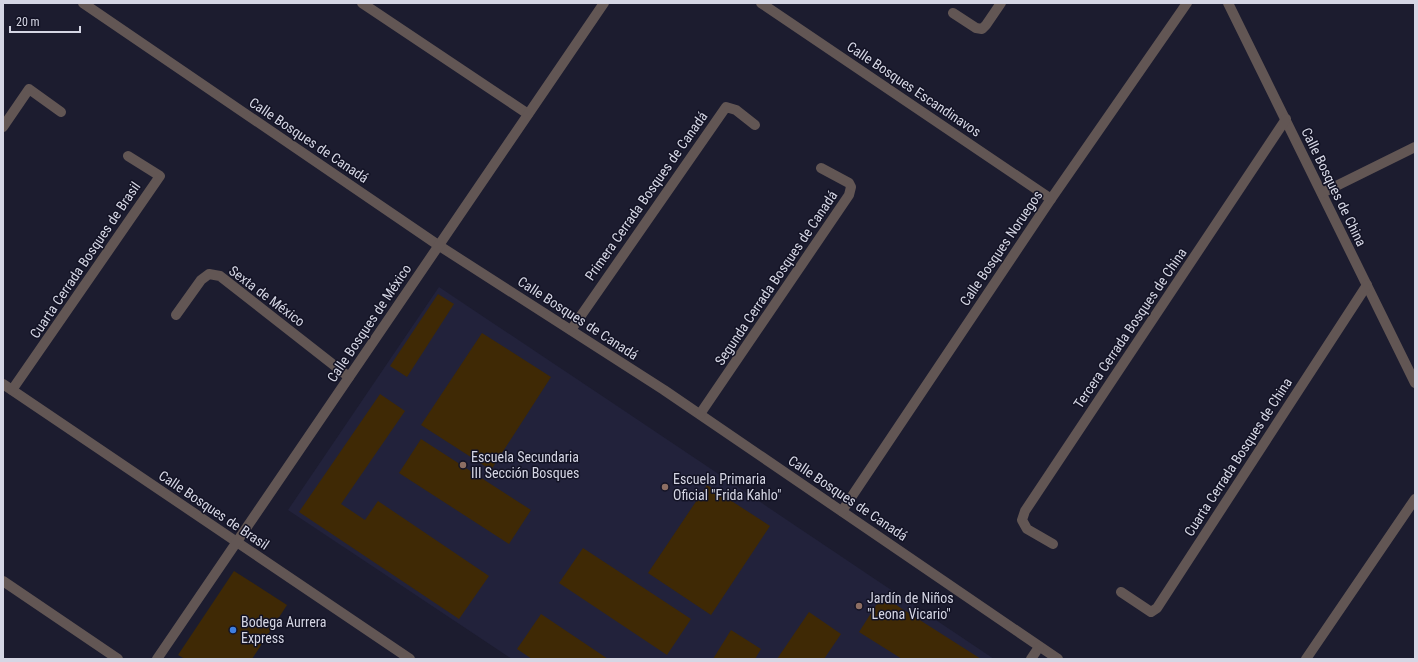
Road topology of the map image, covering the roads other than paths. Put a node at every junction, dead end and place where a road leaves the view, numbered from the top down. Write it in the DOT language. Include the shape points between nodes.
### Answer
graph roads {
  1 [pos="83,3"];
  2 [pos="362,3"];
  3 [pos="604,3"];
  4 [pos="761,3"];
  5 [pos="1001,3"];
  6 [pos="1187,3"];
  7 [pos="1228,3"];
  8 [pos="953,13"];
  9 [pos="61,112"];
  10 [pos="528,114"];
  11 [pos="1286,120"];
  12 [pos="755,125"];
  13 [pos="3,127"];
  14 [pos="1415,147"];
  15 [pos="128,156"];
  16 [pos="821,168"];
  17 [pos="1322,193"];
  18 [pos="1051,199"];
  19 [pos="438,245"];
  20 [pos="1367,285"];
  21 [pos="176,315"];
  22 [pos="571,330"];
  23 [pos="349,377"];
  24 [pos="1415,383"];
  25 [pos="3,384"];
  26 [pos="12,390"];
  27 [pos="700,414"];
  28 [pos="1415,499"];
  29 [pos="842,511"];
  30 [pos="236,542"];
  31 [pos="1053,544"];
  32 [pos="3,580"];
  33 [pos="1121,592"];
  34 [pos="1039,647"];
  35 [pos="118,659"];
  36 [pos="157,659"];
  37 [pos="410,659"];
  38 [pos="1031,659"];
  39 [pos="1058,659"];
  40 [pos="1306,659"];
  1 -- 19 [label="street, Calle Bosques de Canadá"];
  2 -- 10 [label="street"];
  3 -- 10 [label="street, Calle Bosques de México"];
  4 -- 18 [label="street, Calle Bosques Escandinavos"];
  5 -- 8 [label="street" via="982,29 976,28"];
  6 -- 18 [label="street, Calle Bosques Noruegos"];
  7 -- 11 [label="street, Calle Bosques de China"];
  9 -- 13 [label="street" via="29,90"];
  10 -- 19 [label="street, Calle Bosques de México"];
  11 -- 17 [label="street, Calle Bosques de China"];
  11 -- 31 [label="street, Tercera Cerrada Bosques de China" via="1025,511 1022,520 1027,529"];
  12 -- 22 [label="street, Primera Cerrada Bosques de Canadá" via="736,110 726,107"];
  14 -- 17 [label="street"];
  15 -- 26 [label="street, Cuarta Cerrada Bosques de Brasil" via="160,176"];
  16 -- 27 [label="street, Segunda Cerrada Bosques de Canadá" via="849,183 852,187 849,195"];
  17 -- 20 [label="street, Calle Bosques de China"];
  18 -- 29 [label="street, Calle Bosques Noruegos"];
  19 -- 22 [label="street, Calle Bosques de Canadá"];
  19 -- 23 [label="street, Calle Bosques de México"];
  20 -- 24 [label="street, Calle Bosques de China"];
  20 -- 33 [label="street, Cuarta Cerrada Bosques de China" via="1157,608 1151,612 1146,610"];
  21 -- 23 [label="street, Sexta de México" via="201,280 209,274 220,276"];
  22 -- 27 [label="street, Calle Bosques de Canadá"];
  23 -- 30 [label="street, Calle Bosques de México"];
  25 -- 26 [label="street, Calle Bosques de Brasil"];
  26 -- 30 [label="street, Calle Bosques de Brasil"];
  27 -- 29 [label="street, Calle Bosques de Canadá"];
  28 -- 40 [label="street"];
  29 -- 34 [label="street, Calle Bosques de Canadá"];
  30 -- 36 [label="street, Calle Bosques de México"];
  30 -- 37 [label="street, Calle Bosques de Brasil"];
  32 -- 35 [label="street"];
  34 -- 38 [label="street"];
  34 -- 39 [label="street, Calle Bosques de Canadá"];
}
